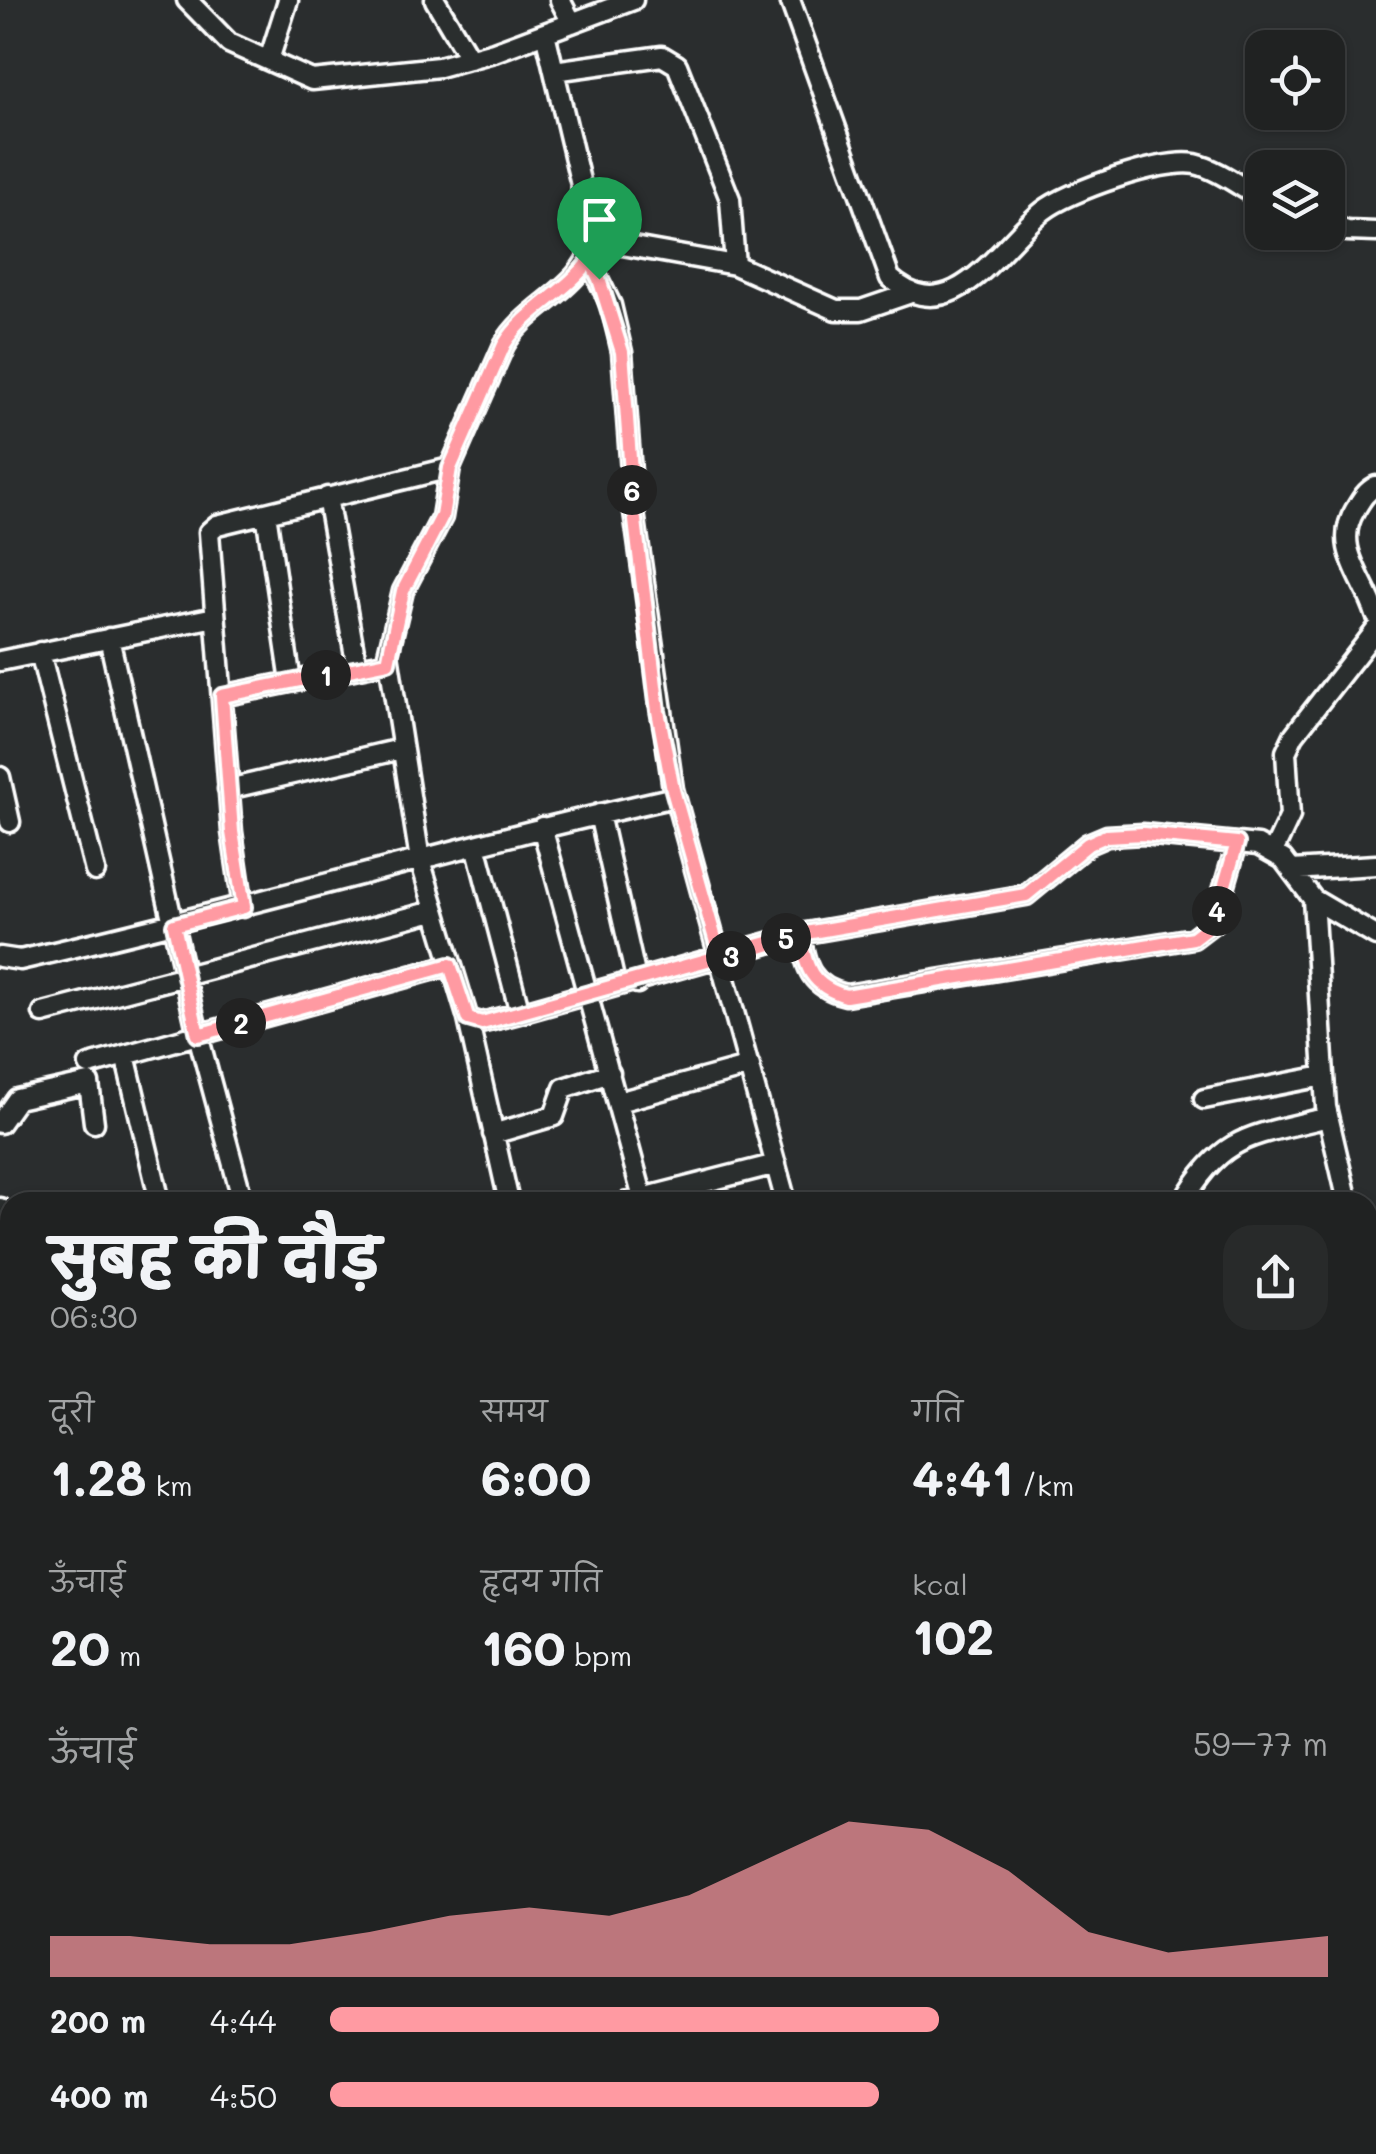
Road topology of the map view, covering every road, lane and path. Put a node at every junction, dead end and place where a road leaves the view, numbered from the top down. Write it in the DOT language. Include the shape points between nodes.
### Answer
graph roads {
  1 [pos="187,0"];
  2 [pos="288,0"];
  3 [pos="435,0"];
  4 [pos="560,0"];
  5 [pos="633,0"];
  6 [pos="790,0"];
  7 [pos="572,23"];
  8 [pos="546,33"];
  9 [pos="470,59"];
  10 [pos="269,60"];
  11 [pos="554,71"];
  12 [pos="1245,190"];
  13 [pos="1345,230"];
  14 [pos="1376,232"];
  15 [pos="594,240"];
  16 [pos="590,260"];
  17 [pos="735,266"];
  18 [pos="908,294"];
  19 [pos="450,468"];
  20 [pos="1376,486"];
  21 [pos="328,498"];
  22 [pos="266,513"];
  23 [pos="1376,615"];
  24 [pos="215,617"];
  25 [pos="1376,630"];
  26 [pos="109,638"];
  27 [pos="40,652"];
  28 [pos="0,661"];
  29 [pos="388,662"];
  30 [pos="357,668"];
  31 [pos="292,682"];
  32 [pos="222,696"];
  33 [pos="401,749"];
  34 [pos="0,777"];
  35 [pos="228,789"];
  36 [pos="675,797"];
  37 [pos="599,814"];
  38 [pos="10,822"];
  39 [pos="542,827"];
  40 [pos="1237,843"];
  41 [pos="476,845"];
  42 [pos="1273,852"];
  43 [pos="420,860"];
  44 [pos="1376,865"];
  45 [pos="1292,870"];
  46 [pos="95,871"];
  47 [pos="1313,900"];
  48 [pos="244,907"];
  49 [pos="434,911"];
  50 [pos="174,925"];
  51 [pos="800,934"];
  52 [pos="1376,936"];
  53 [pos="0,957"];
  54 [pos="721,960"];
  55 [pos="450,965"];
  56 [pos="186,976"];
  57 [pos="637,982"];
  58 [pos="590,995"];
  59 [pos="43,1013"];
  60 [pos="520,1014"];
  61 [pos="468,1019"];
  62 [pos="198,1035"];
  63 [pos="125,1055"];
  64 [pos="89,1065"];
  65 [pos="750,1066"];
  66 [pos="610,1073"];
  67 [pos="1324,1076"];
  68 [pos="1204,1098"];
  69 [pos="618,1102"];
  70 [pos="1328,1117"];
  71 [pos="0,1123"];
  72 [pos="94,1123"];
  73 [pos="493,1134"];
  74 [pos="776,1164"];
  75 [pos="158,1192"];
  76 [pos="240,1192"];
  77 [pos="507,1192"];
  78 [pos="636,1192"];
  79 [pos="672,1192"];
  80 [pos="783,1192"];
  81 [pos="1189,1192"];
  82 [pos="1346,1192"];
  1 -- 10 [label="street" via="229,43"];
  2 -- 10 [label="street"];
  3 -- 9 [label="street"];
  4 -- 7 [label="street"];
  5 -- 7 [label="street"];
  6 -- 18 [label="street" via="890,278"];
  7 -- 8 [label="street"];
  8 -- 9 [label="street"];
  8 -- 11 [label="street"];
  9 -- 10 [label="street" via="312,80"];
  11 -- 15 [label="street"];
  11 -- 17 [label="street" via="662,56 677,64 730,200"];
  12 -- 18 [label="street" via="1191,163 1158,166 1054,203 948,294"];
  13 -- 14 [label="street"];
  15 -- 16 [label="street"];
  15 -- 17 [label="street"];
  16 -- 19 [label="street" via="513,329"];
  16 -- 36 [label="street" via="622,352 634,512"];
  17 -- 18 [label="street" via="836,310 861,310"];
  19 -- 21 [label="street"];
  19 -- 29 [label="street" via="442,516 403,591"];
  20 -- 23 [label="street" via="1346,524 1346,548"];
  21 -- 22 [label="street"];
  21 -- 30 [label="street"];
  22 -- 24 [label="street" via="210,532"];
  22 -- 31 [label="street"];
  24 -- 26 [label="street"];
  24 -- 32 [label="street"];
  25 -- 42 [label="street" via="1286,752 1292,806"];
  26 -- 27 [label="street"];
  26 -- 50 [label="street"];
  27 -- 28 [label="street"];
  27 -- 46 [label="street"];
  29 -- 30 [label="street"];
  29 -- 33 [label="street"];
  30 -- 31 [label="street"];
  31 -- 32 [label="street"];
  32 -- 35 [label="street"];
  33 -- 35 [label="street"];
  33 -- 43 [label="street"];
  34 -- 38 [label="street"];
  35 -- 48 [label="street"];
  36 -- 37 [label="street"];
  36 -- 54 [label="street"];
  37 -- 39 [label="street"];
  37 -- 57 [label="street"];
  39 -- 41 [label="street"];
  39 -- 58 [label="street"];
  40 -- 42 [label="street"];
  40 -- 51 [label="street" via="1106,836 1026,895"];
  40 -- 51 [label="street" via="1214,922 1193,938 846,996 812,978"];
  41 -- 43 [label="street"];
  41 -- 60 [label="street"];
  42 -- 45 [label="street"];
  43 -- 48 [label="street"];
  43 -- 49 [label="street"];
  44 -- 45 [label="street"];
  45 -- 47 [label="street"];
  47 -- 52 [label="street"];
  47 -- 67 [label="street"];
  48 -- 50 [label="street"];
  49 -- 55 [label="street"];
  49 -- 56 [label="street"];
  50 -- 53 [label="street" via="20,960"];
  50 -- 56 [label="street"];
  51 -- 54 [label="street"];
  54 -- 57 [label="street"];
  54 -- 65 [label="street"];
  55 -- 61 [label="street"];
  55 -- 62 [label="street"];
  56 -- 59 [label="street"];
  56 -- 62 [label="street"];
  57 -- 58 [label="street"];
  58 -- 60 [label="street"];
  58 -- 66 [label="street"];
  60 -- 61 [label="street" via="482,1023"];
  61 -- 73 [label="street"];
  62 -- 63 [label="street"];
  62 -- 76 [label="street"];
  63 -- 64 [label="street"];
  63 -- 75 [label="street"];
  65 -- 69 [label="street"];
  65 -- 74 [label="street"];
  66 -- 69 [label="street"];
  66 -- 73 [label="street" via="564,1088 554,1116"];
  67 -- 68 [label="street"];
  67 -- 70 [label="street"];
  69 -- 78 [label="street"];
  70 -- 81 [label="street" via="1224,1148"];
  70 -- 82 [label="street"];
  71 -- 72 [label="street" via="18,1099 89,1083"];
  73 -- 77 [label="street"];
  74 -- 79 [label="street"];
  74 -- 80 [label="street"];
}
